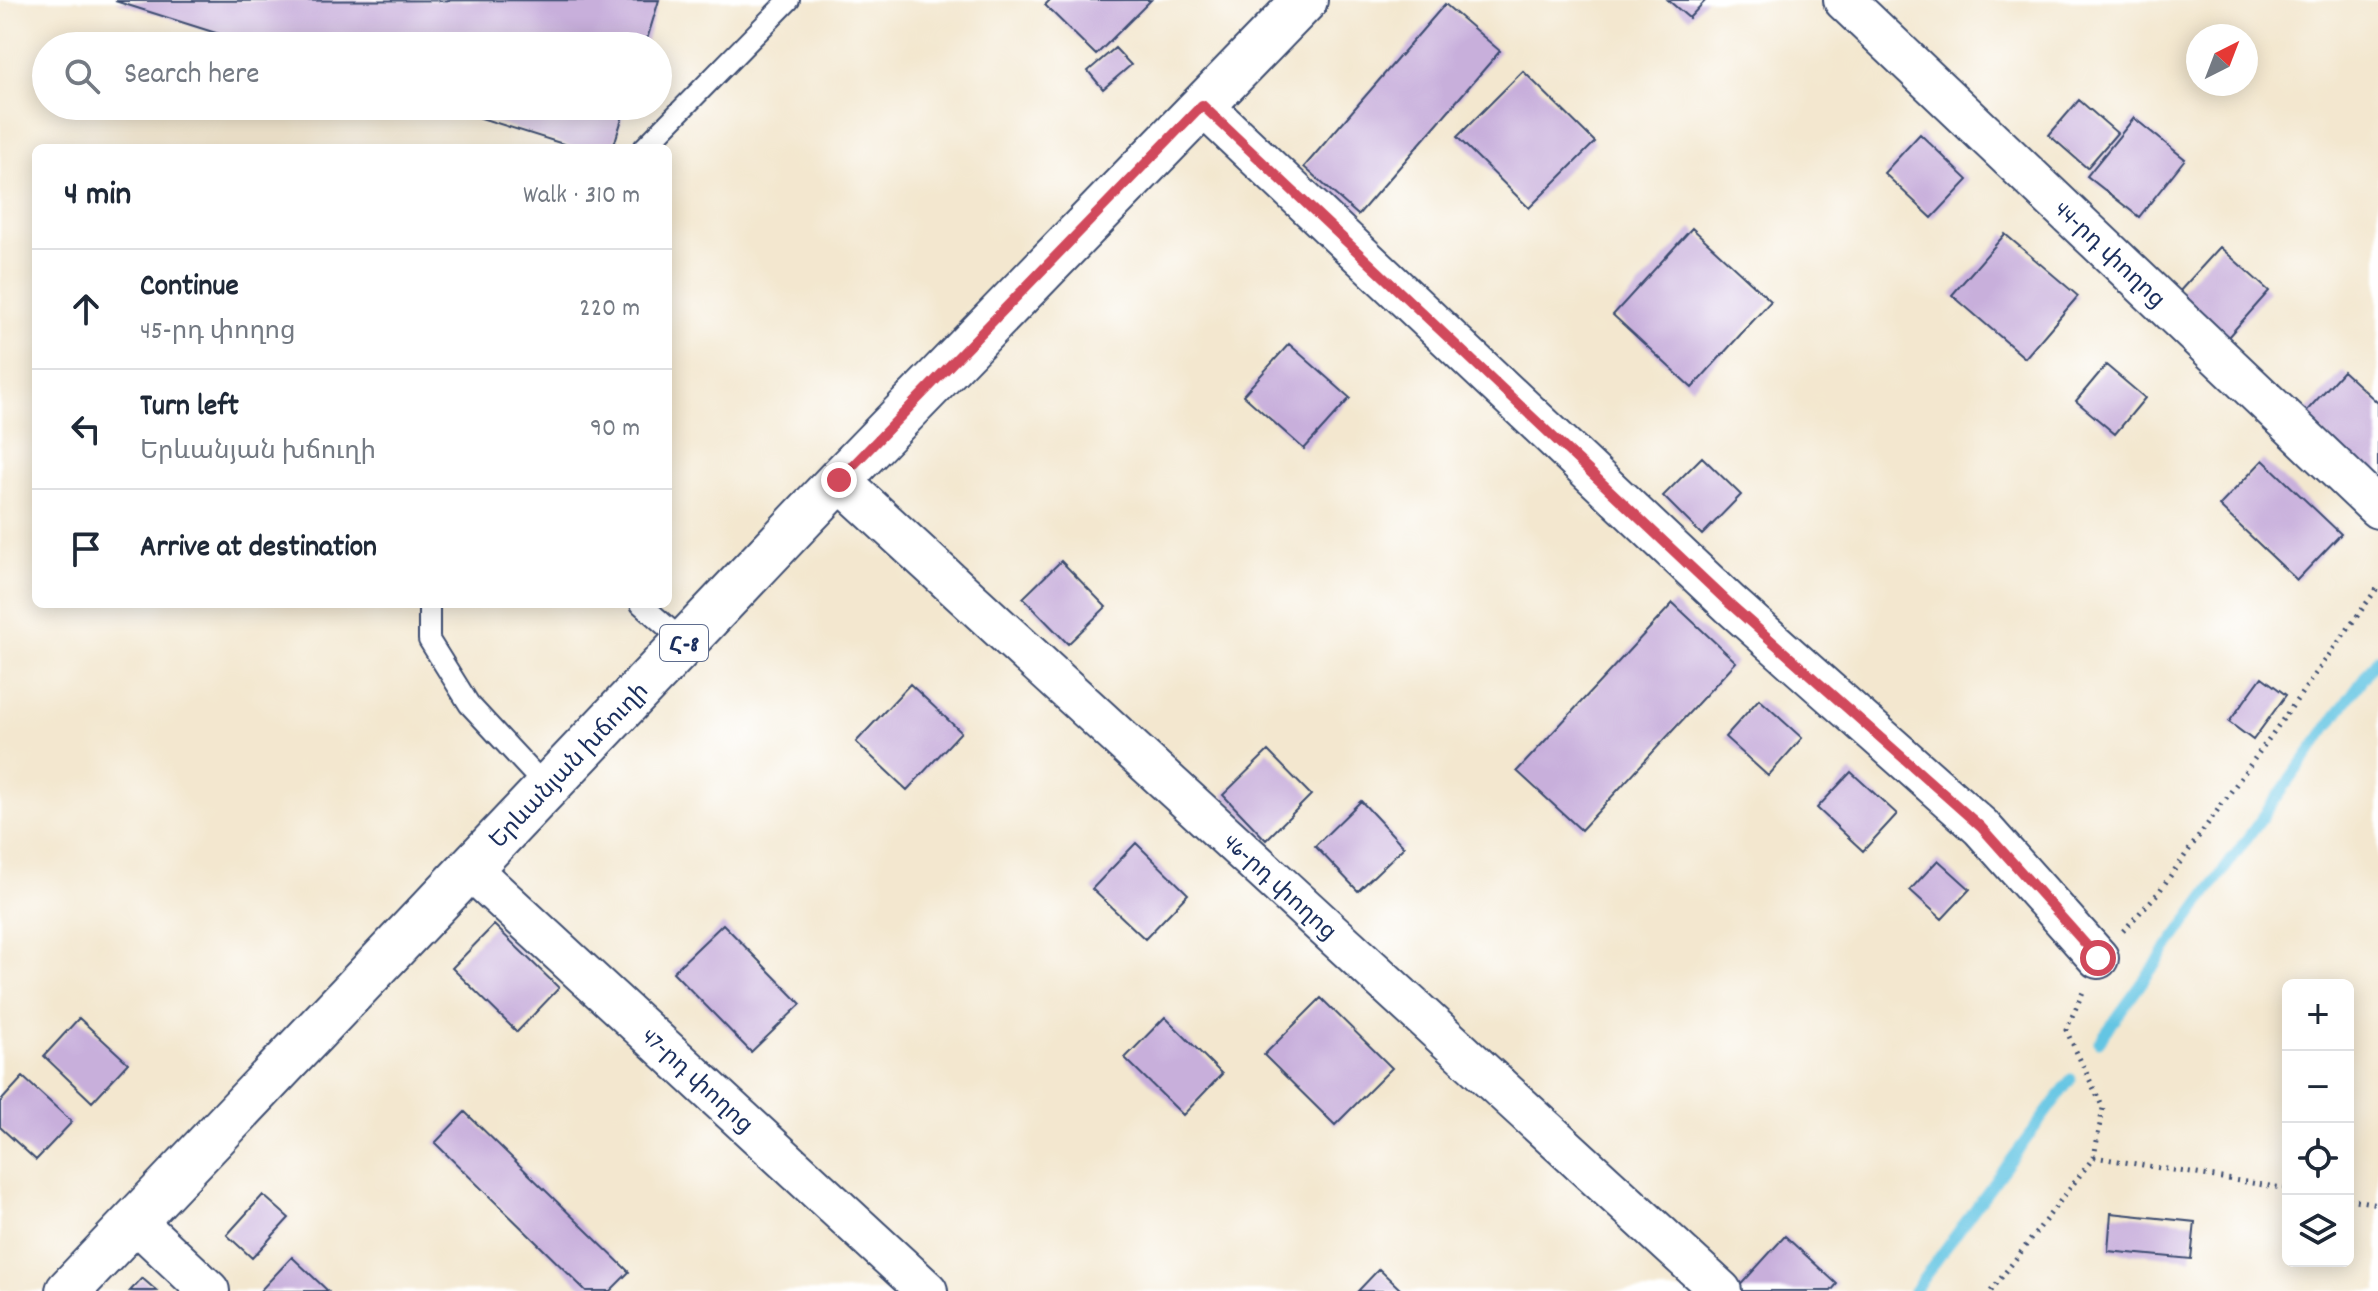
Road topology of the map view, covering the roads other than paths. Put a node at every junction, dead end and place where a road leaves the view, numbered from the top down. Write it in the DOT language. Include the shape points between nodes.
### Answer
graph roads {
  1 [pos="789,0"];
  2 [pos="1305,0"];
  3 [pos="1844,0"];
  4 [pos="1202,105"];
  5 [pos="672,119"];
  6 [pos="671,120"];
  7 [pos="648,144"];
  8 [pos="839,480"];
  9 [pos="2378,508"];
  10 [pos="429,608"];
  11 [pos="646,608"];
  12 [pos="684,642"];
  13 [pos="546,787"];
  14 [pos="469,868"];
  15 [pos="2098,958"];
  16 [pos="134,1220"];
  17 [pos="68,1291"];
  18 [pos="209,1291"];
  19 [pos="927,1291"];
  20 [pos="1721,1291"];
  1 -- 5 [label="lane"];
  2 -- 4 [label="main road, Երևանյան խճուղի / Հ-8"];
  3 -- 9 [label="street, 44-րդ փողոց"];
  4 -- 8 [label="main road, Երևանյան խճուղի / Հ-8"];
  4 -- 15 [label="street" via="1730,604 1981,827"];
  6 -- 7 [label="lane"];
  8 -- 12 [label="main road, Երևանյան խճուղի / Հ-8"];
  8 -- 20 [label="street, 46-րդ փողոց"];
  10 -- 13 [label="lane" via="429,640 469,704"];
  11 -- 12 [label="lane"];
  12 -- 13 [label="main road, Երևանյան խճուղի / Հ-8"];
  13 -- 14 [label="main road, Երևանյան խճուղի / Հ-8"];
  14 -- 16 [label="main road, Երևանյան խճուղի / Հ-8"];
  14 -- 19 [label="street, 47-րդ փողոց"];
  16 -- 17 [label="main road, Երևանյան խճուղի / Հ-8"];
  16 -- 18 [label="street"];
}
